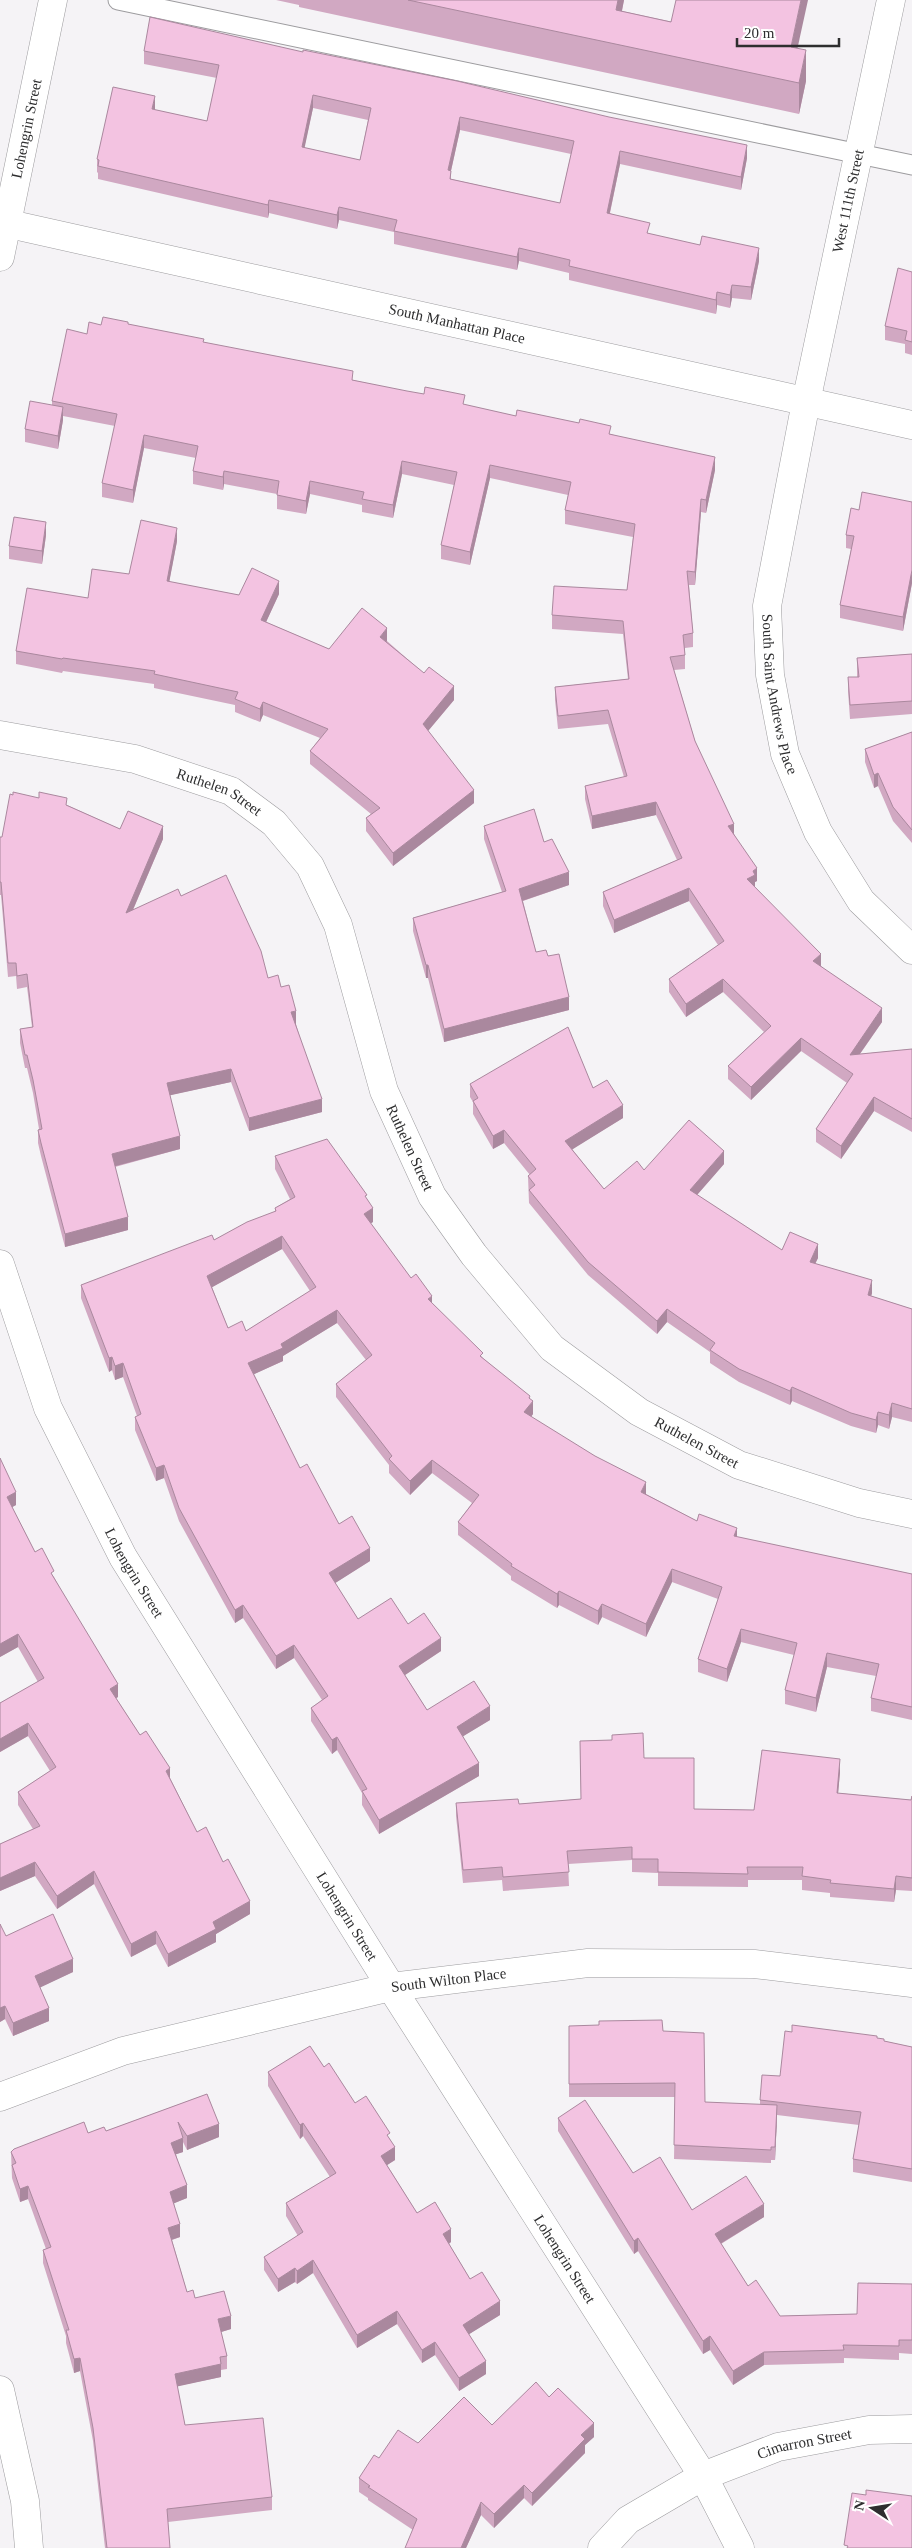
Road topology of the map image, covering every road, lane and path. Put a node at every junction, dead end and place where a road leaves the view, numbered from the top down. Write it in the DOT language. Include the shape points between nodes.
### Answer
graph roads {
  1 [pos="53,0"];
  2 [pos="118,0"];
  3 [pos="891,0"];
  4 [pos="858,154"];
  5 [pos="912,165"];
  6 [pos="4,223"];
  7 [pos="0,257"];
  8 [pos="806,402"];
  9 [pos="912,425"];
  10 [pos="0,735"];
  11 [pos="912,950"];
  12 [pos="0,1264"];
  13 [pos="912,1514"];
  14 [pos="912,1984"];
  15 [pos="391,1987"];
  16 [pos="0,2098"];
  17 [pos="0,2390"];
  18 [pos="912,2429"];
  19 [pos="703,2476"];
  20 [pos="29,2548"];
  21 [pos="602,2548"];
  22 [pos="740,2548"];
  1 -- 6 [label="street, Lohengrin Street"];
  2 -- 4 [label="lane"];
  3 -- 4 [label="street, West 111th Street"];
  4 -- 5 [label="lane"];
  4 -- 8 [label="street, West 111th Street"];
  6 -- 7 [label="street, Lohengrin Street"];
  6 -- 8 [label="street, South Manhattan Place"];
  8 -- 9 [label="street, South Manhattan Place"];
  8 -- 11 [label="street, South Saint Andrews Place" via="767,606 770,676 785,754 818,832 861,901"];
  10 -- 13 [label="street, Ruthelen Street" via="134,759 231,791 274,822 310,866 338,925 384,1091 432,1196 474,1255 552,1348 639,1412 739,1465 859,1502"];
  12 -- 15 [label="street, Lohengrin Street" via="48,1408 123,1557"];
  14 -- 15 [label="street, South Wilton Place" via="754,1964 588,1963"];
  15 -- 16 [label="street, South Wilton Place" via="123,2052"];
  15 -- 19 [label="street, Lohengrin Street"];
  17 -- 20 [label="street" via="25,2500"];
  18 -- 19 [label="street, Cimarron Street" via="869,2430 778,2447"];
  19 -- 21 [label="street" via="628,2520"];
  19 -- 22 [label="street, Lohengrin Street"];
}
